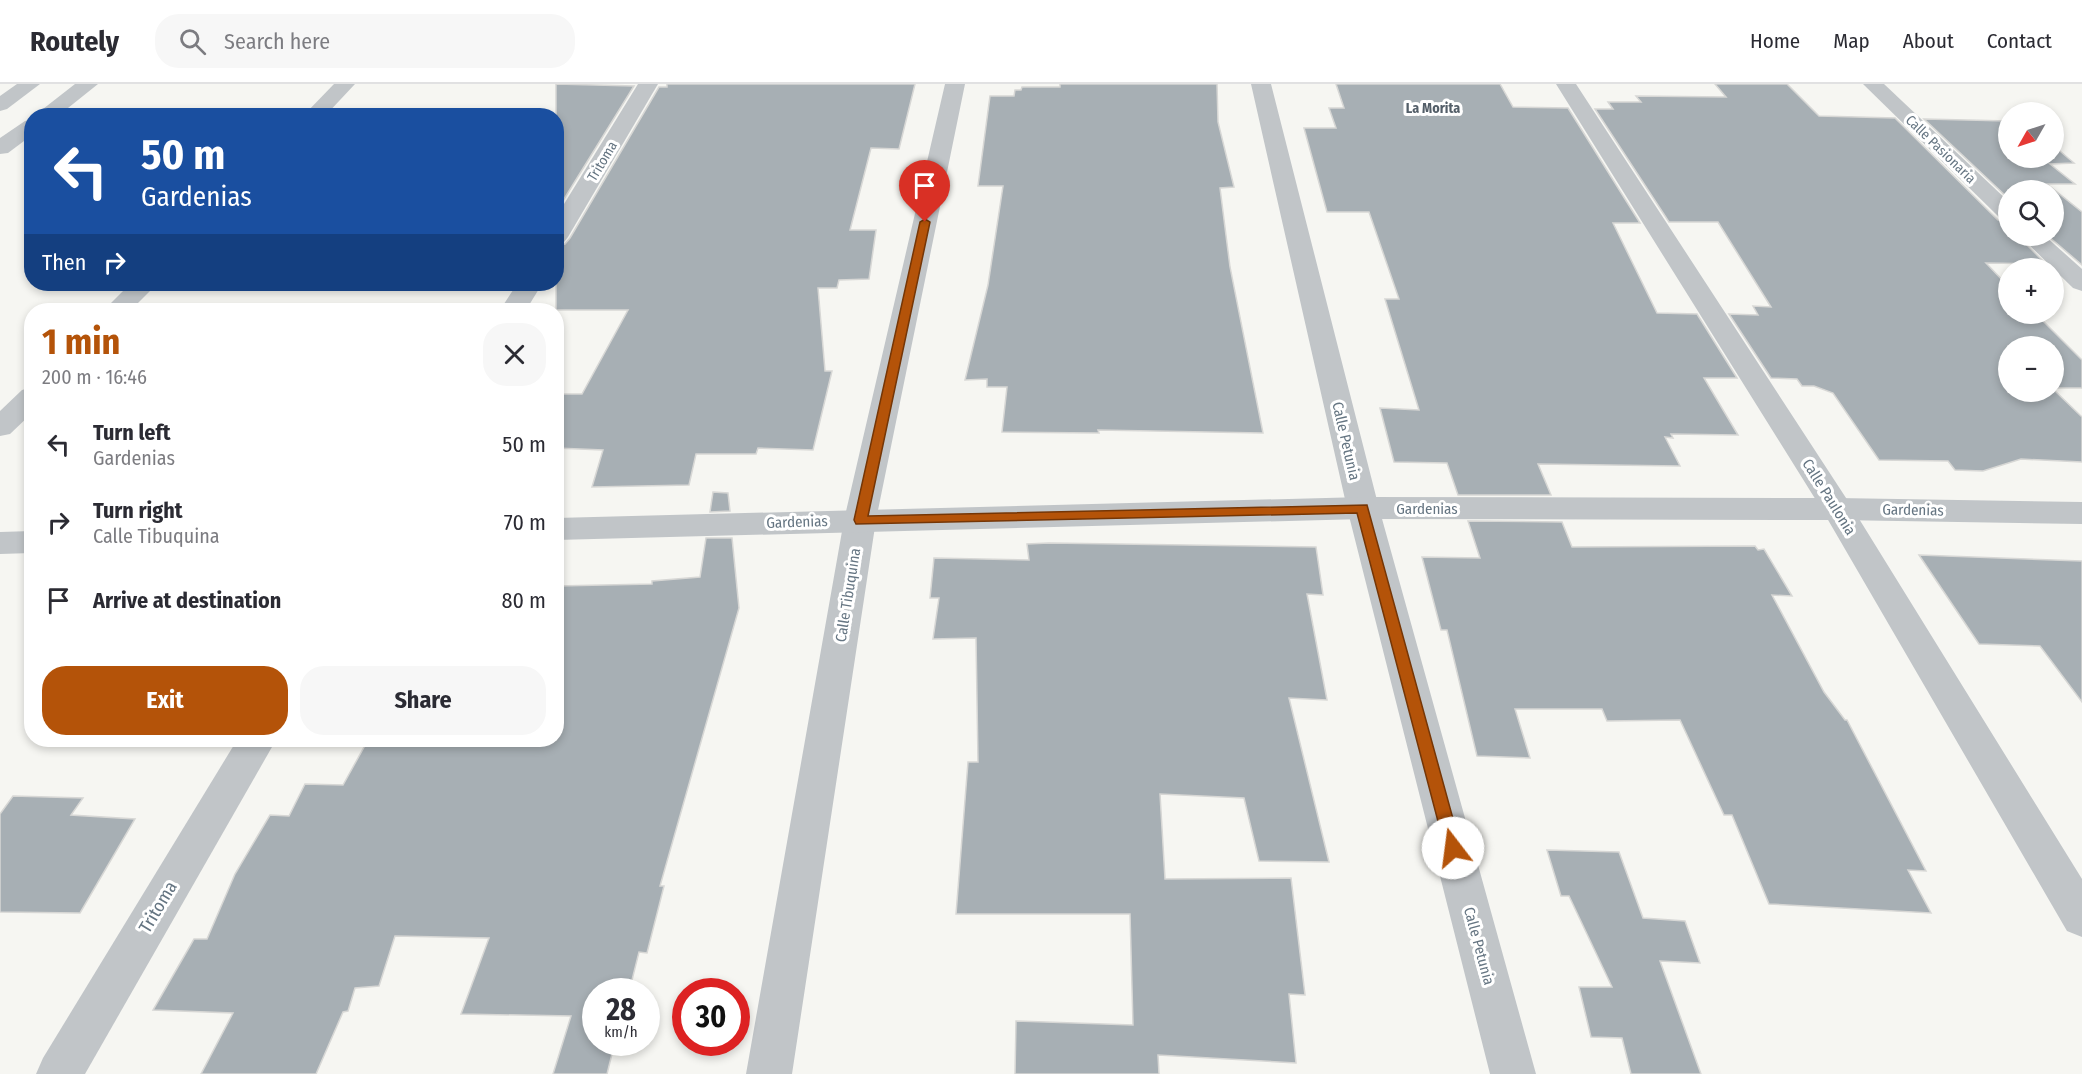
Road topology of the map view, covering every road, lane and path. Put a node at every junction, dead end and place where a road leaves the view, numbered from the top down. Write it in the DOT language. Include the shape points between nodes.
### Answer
graph roads {
  1 [pos="30,84"];
  2 [pos="88,84"];
  3 [pos="345,84"];
  4 [pos="648,84"];
  5 [pos="955,84"];
  6 [pos="1261,84"];
  7 [pos="1566,84"];
  8 [pos="1873,84"];
  9 [pos="0,105"];
  10 [pos="55,108"];
  11 [pos="321,108"];
  12 [pos="24,131"];
  13 [pos="0,148"];
  14 [pos="1998,203"];
  15 [pos="564,224"];
  16 [pos="2043,246"];
  17 [pos="2082,283"];
  18 [pos="137,291"];
  19 [pos="124,303"];
  20 [pos="24,404"];
  21 [pos="0,427"];
  22 [pos="1363,508"];
  23 [pos="1837,509"];
  24 [pos="2082,513"];
  25 [pos="860,520"];
  26 [pos="564,529"];
  27 [pos="24,542"];
  28 [pos="0,543"];
  29 [pos="253,747"];
  30 [pos="2082,917"];
  31 [pos="59,1074"];
  32 [pos="769,1074"];
  33 [pos="1513,1074"];
  1 -- 9 [label="street"];
  2 -- 10 [label="street"];
  3 -- 11 [label="street"];
  4 -- 15 [label="street, Tritoma"];
  5 -- 25 [label="street, Calle Tibuquina"];
  6 -- 22 [label="street, Calle Petunia"];
  7 -- 23 [label="street, Calle Paulonia"];
  8 -- 14 [label="street, Calle Pasionaria"];
  12 -- 13 [label="street"];
  16 -- 17 [label="street"];
  18 -- 19 [label="street"];
  20 -- 21 [label="street"];
  22 -- 23 [label="street, Gardenias"];
  22 -- 25 [label="street, Gardenias"];
  22 -- 33 [label="street, Calle Petunia"];
  23 -- 24 [label="street, Gardenias"];
  23 -- 30 [label="street, Calle Paulonia"];
  25 -- 26 [label="street, Gardenias"];
  25 -- 32 [label="street, Calle Tibuquina"];
  27 -- 28 [label="street"];
  29 -- 31 [label="street, Tritoma"];
}
